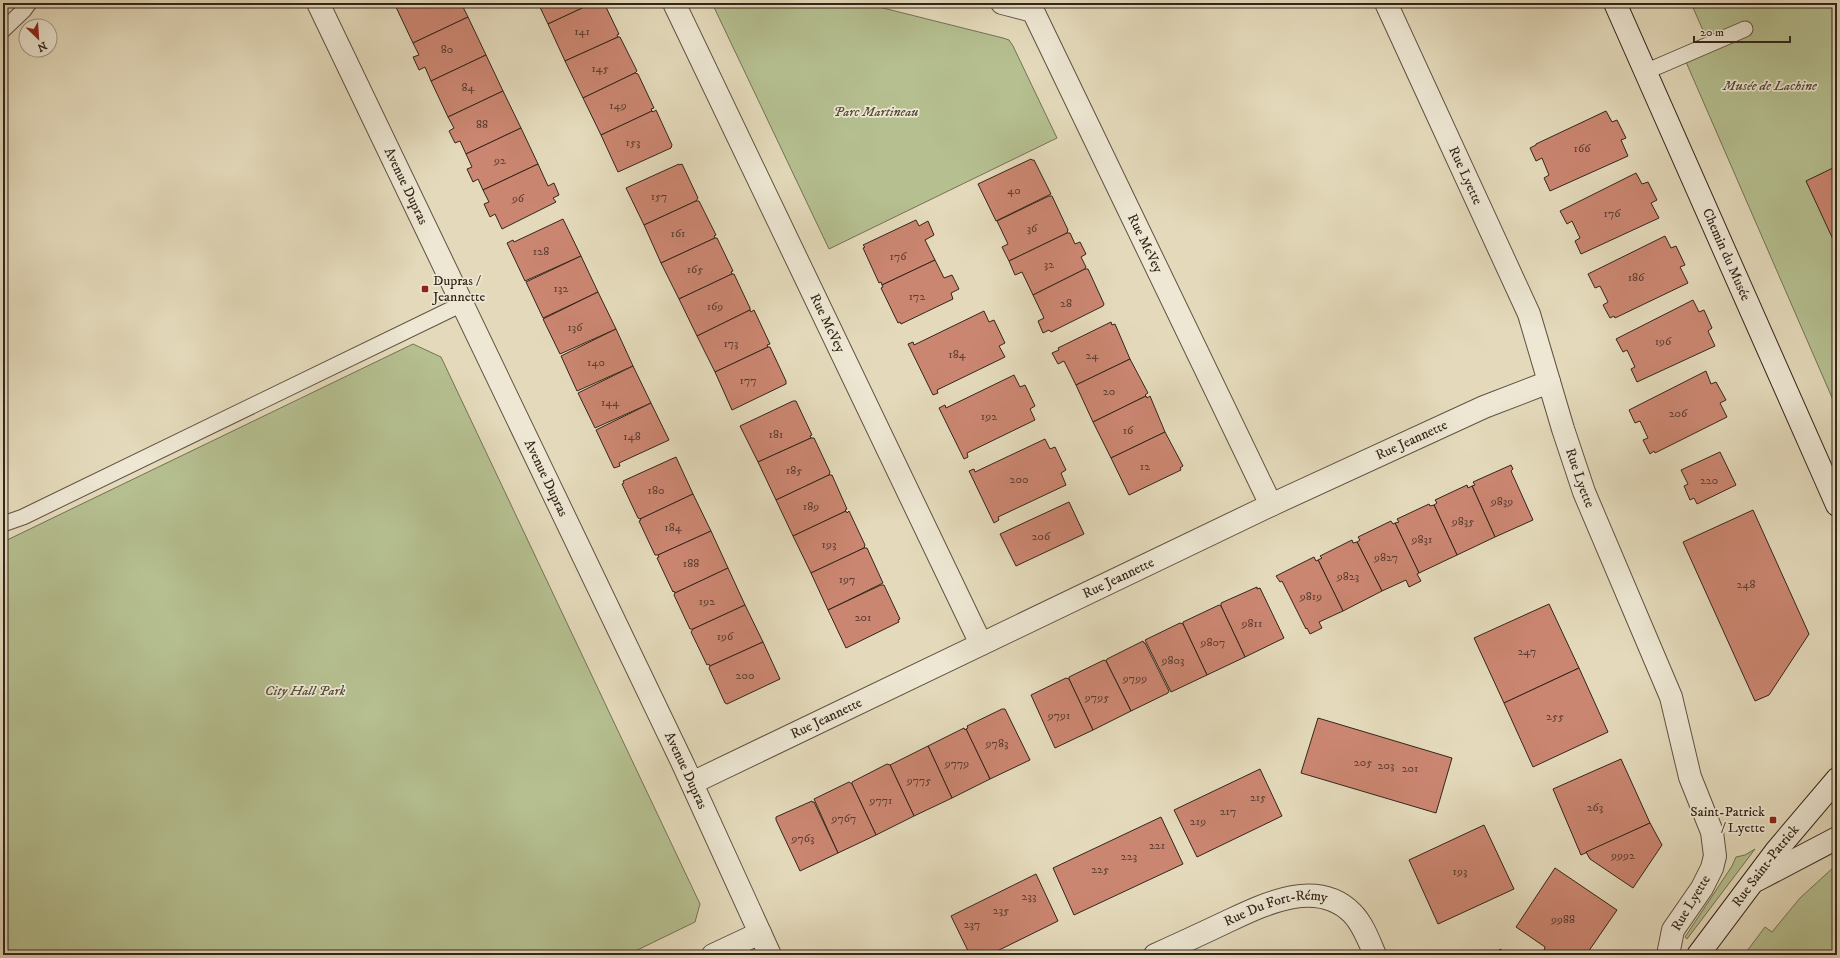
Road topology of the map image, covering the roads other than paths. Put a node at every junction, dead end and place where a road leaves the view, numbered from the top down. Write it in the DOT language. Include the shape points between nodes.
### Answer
graph roads {
  1 [pos="29,3"];
  2 [pos="318,3"];
  3 [pos="674,3"];
  4 [pos="1002,3"];
  5 [pos="1386,3"];
  6 [pos="1616,3"];
  7 [pos="1745,29"];
  8 [pos="3,30"];
  9 [pos="1645,72"];
  10 [pos="462,304"];
  11 [pos="1549,382"];
  12 [pos="1271,505"];
  13 [pos="1837,505"];
  14 [pos="3,524"];
  15 [pos="981,644"];
  16 [pos="1837,779"];
  17 [pos="692,783"];
  18 [pos="1837,838"];
  19 [pos="1751,884"];
  20 [pos="760,932"];
  21 [pos="713,955"];
  22 [pos="770,955"];
  23 [pos="1155,955"];
  24 [pos="1375,955"];
  25 [pos="1668,955"];
  26 [pos="1698,955"];
  1 -- 8 [label="lane"];
  2 -- 10 [label="street, Avenue Dupras"];
  3 -- 15 [label="street, Rue McVey"];
  4 -- 12 [label="street, Rue McVey" via="1033,11"];
  5 -- 11 [label="street, Rue Lyette" via="1529,314"];
  6 -- 9 [label="street, Chemin du Musée"];
  7 -- 9 [label="lane"];
  9 -- 13 [label="street, Chemin du Musée"];
  10 -- 14 [label="lane"];
  10 -- 17 [label="street, Avenue Dupras"];
  11 -- 12 [label="street, Rue Jeannette" via="1484,407"];
  11 -- 25 [label="street, Rue Lyette" via="1584,492 1671,697 1690,777 1712,832 1715,856 1712,868 1702,888 1673,930"];
  12 -- 15 [label="street, Rue Jeannette"];
  15 -- 17 [label="street, Rue Jeannette"];
  16 -- 19 [label="street, Rue Saint-Patrick"];
  17 -- 20 [label="street, Avenue Dupras"];
  18 -- 19 [label="street"];
  19 -- 26 [label="street, Rue Saint-Patrick"];
  20 -- 21 [label="street"];
  20 -- 22 [label="street, Avenue Dupras"];
  23 -- 24 [label="street, Rue Du Fort-Rémy" via="1266,904 1304,895 1331,900 1352,913"];
}
